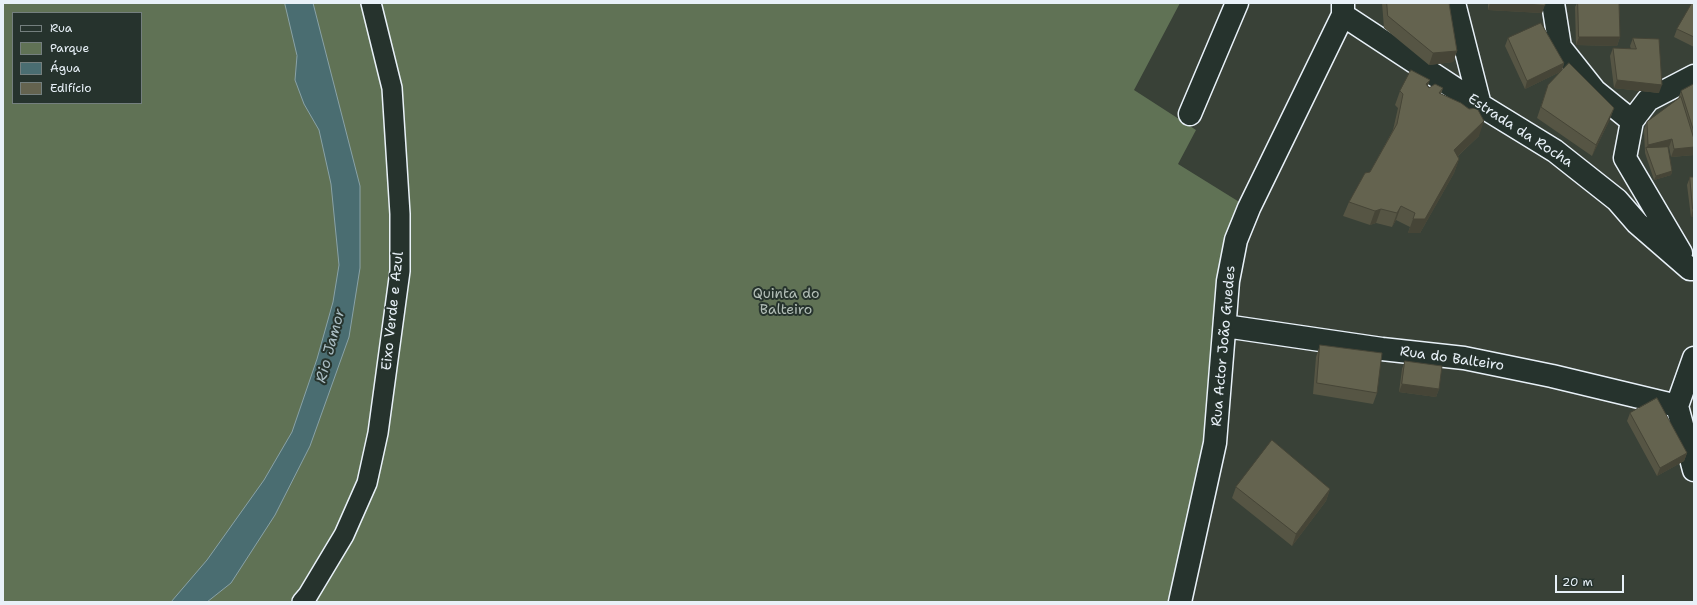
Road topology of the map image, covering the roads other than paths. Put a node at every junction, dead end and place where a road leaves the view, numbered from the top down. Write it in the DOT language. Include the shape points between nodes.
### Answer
graph roads {
  1 [pos="371,3"];
  2 [pos="1237,3"];
  3 [pos="1454,3"];
  4 [pos="1553,3"];
  5 [pos="1343,9"];
  6 [pos="1694,76"];
  7 [pos="1480,105"];
  8 [pos="1190,114"];
  9 [pos="1632,121"];
  10 [pos="1693,274"];
  11 [pos="1225,326"];
  12 [pos="1694,358"];
  13 [pos="1677,406"];
  14 [pos="1694,470"];
  15 [pos="302,602"];
  16 [pos="1180,602"];
  1 -- 15 [label="street, Eixo Verde e Azul" via="392,88 400,214 400,271 378,434 367,483 344,535"];
  2 -- 8 [label="street"];
  3 -- 7 [label="street"];
  4 -- 9 [label="street" via="1560,47 1595,91"];
  5 -- 7 [label="street, Estrada da Rocha"];
  5 -- 11 [label="street, Rua Actor João Guedes" via="1236,240 1228,281"];
  6 -- 9 [label="street" via="1648,100"];
  7 -- 10 [label="street, Estrada da Rocha" via="1555,151 1617,200 1637,223"];
  9 -- 10 [label="street" via="1625,158"];
  11 -- 13 [label="street, Rua do Balteiro" via="1464,358"];
  11 -- 16 [label="street, Rua Actor João Guedes" via="1215,443"];
  12 -- 13 [label="street"];
  13 -- 14 [label="street"];
}
